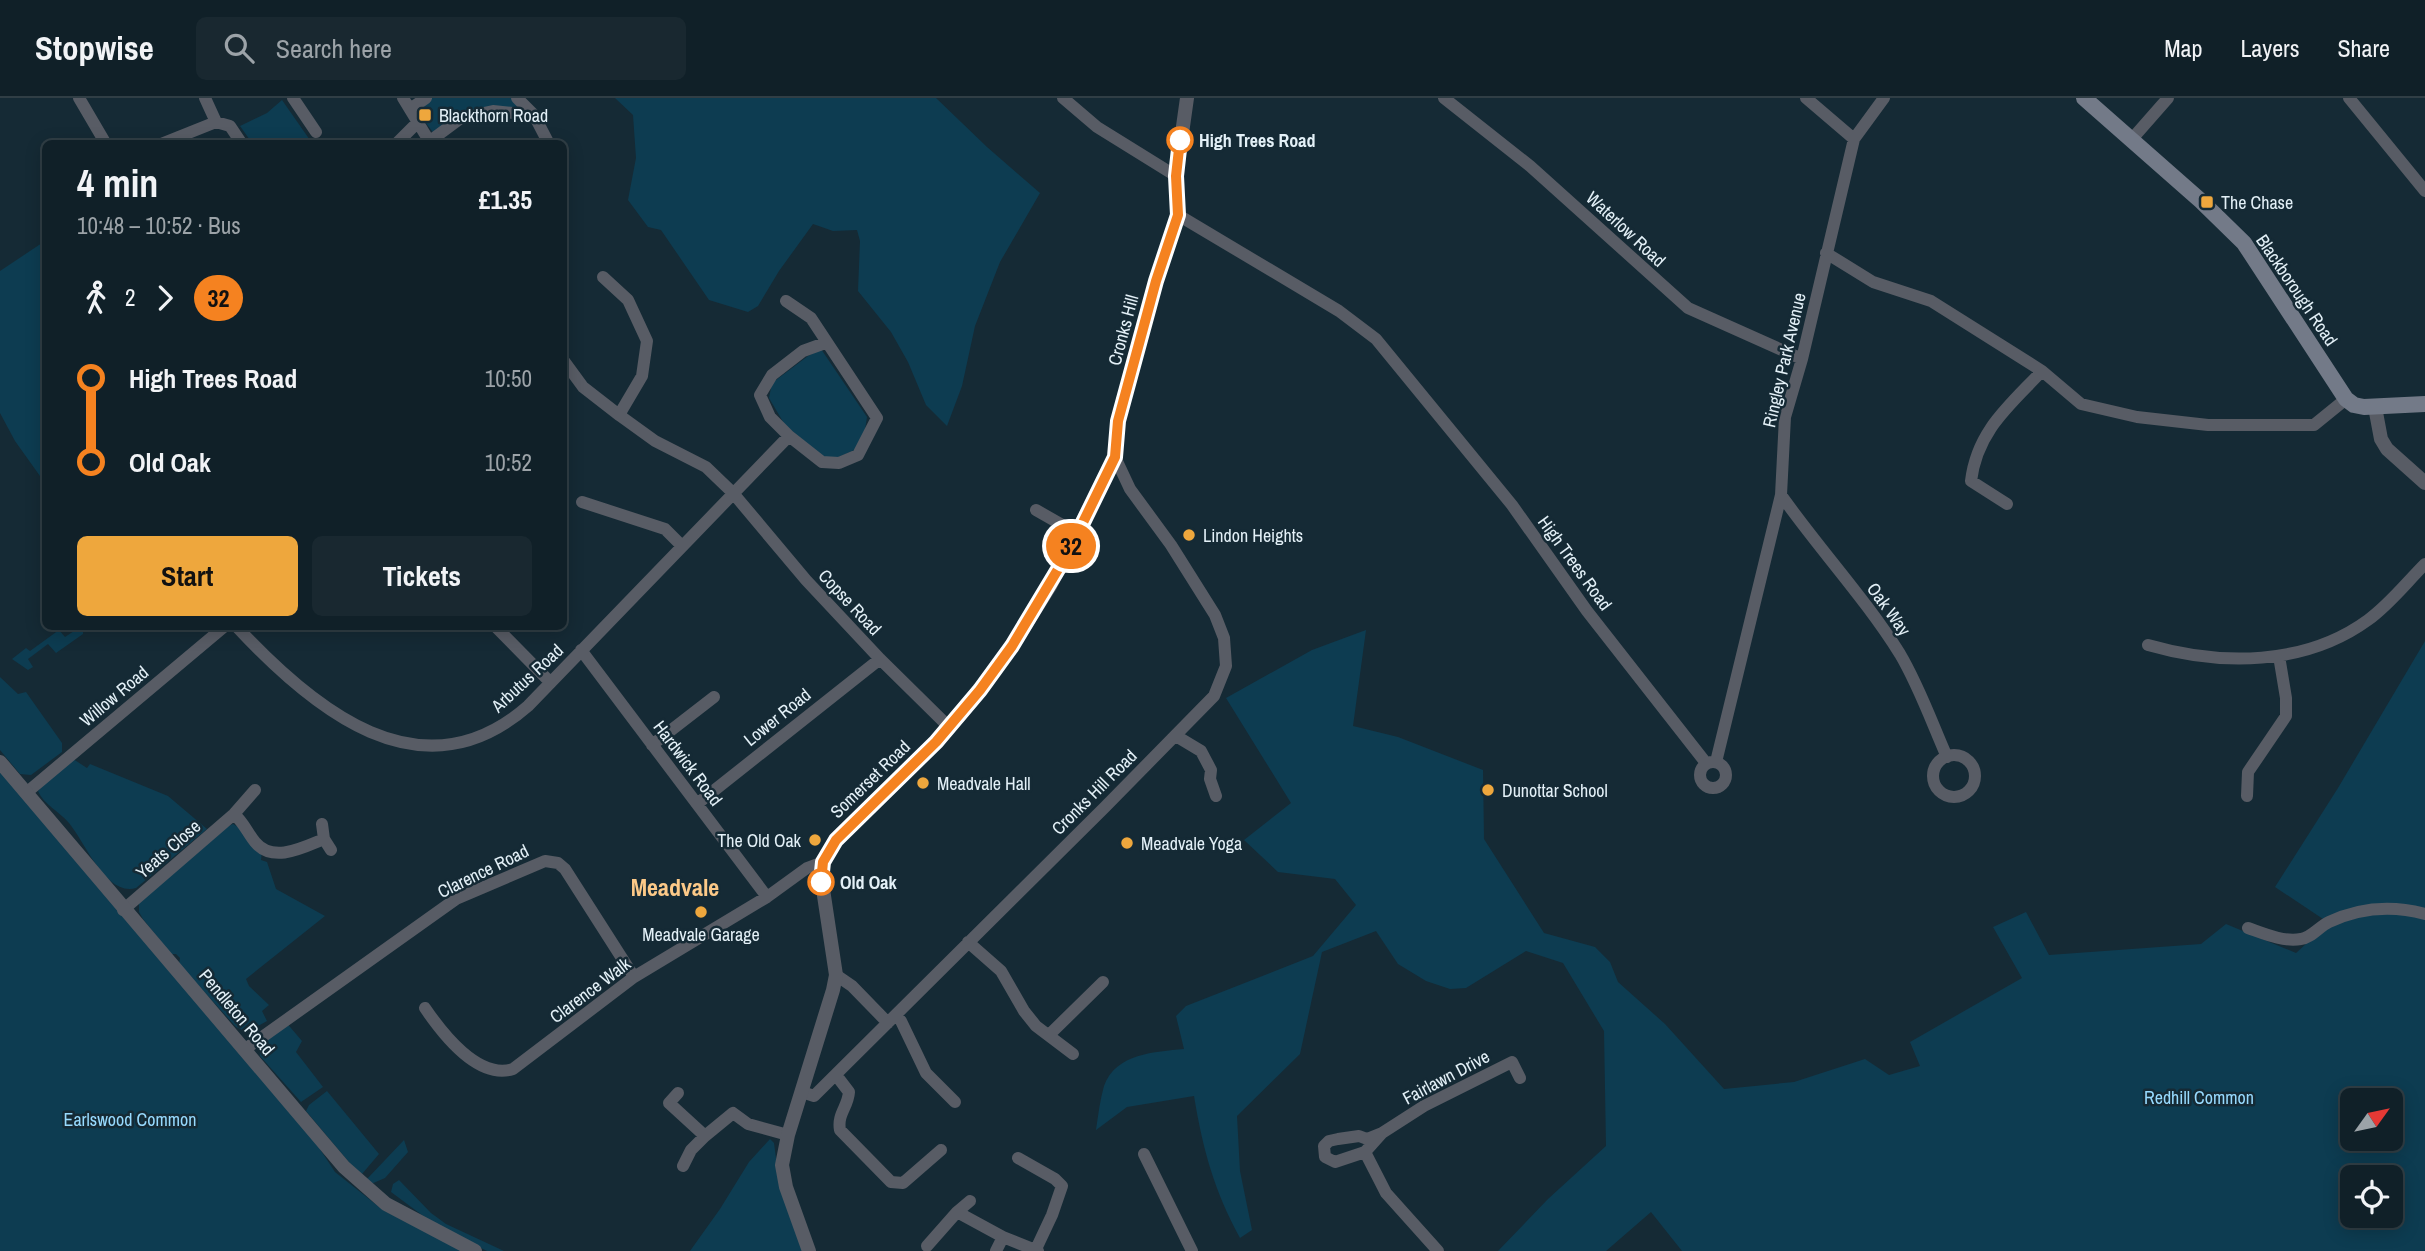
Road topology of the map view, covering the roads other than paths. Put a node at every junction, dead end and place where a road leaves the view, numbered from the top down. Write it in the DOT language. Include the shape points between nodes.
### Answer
graph roads {
  1 [pos="79,98"];
  2 [pos="205,98"];
  3 [pos="293,98"];
  4 [pos="426,98"];
  5 [pos="516,98"];
  6 [pos="1063,98"];
  7 [pos="1187,98"];
  8 [pos="1444,98"];
  9 [pos="1806,98"];
  10 [pos="1884,98"];
  11 [pos="2084,98"];
  12 [pos="2168,98"];
  13 [pos="2349,98"];
  14 [pos="407,104"];
  15 [pos="534,115"];
  16 [pos="418,121"];
  17 [pos="216,122"];
  18 [pos="316,132"];
  19 [pos="1854,139"];
  20 [pos="2133,139"];
  21 [pos="104,140"];
  22 [pos="171,140"];
  23 [pos="239,140"];
  24 [pos="400,140"];
  25 [pos="429,140"];
  26 [pos="433,140"];
  27 [pos="547,140"];
  28 [pos="1176,176"];
  29 [pos="2425,191"];
  30 [pos="1178,215"];
  31 [pos="1826,253"];
  32 [pos="603,277"];
  33 [pos="786,301"];
  34 [pos="825,342"];
  35 [pos="1802,359"];
  36 [pos="567,365"];
  37 [pos="2042,371"];
  38 [pos="2346,399"];
  39 [pos="2425,404"];
  40 [pos="2375,407"];
  41 [pos="619,415"];
  42 [pos="789,436"];
  43 [pos="1115,457"];
  44 [pos="2425,483"];
  45 [pos="733,493"];
  46 [pos="1781,495"];
  47 [pos="582,502"];
  48 [pos="2007,504"];
  49 [pos="1036,510"];
  50 [pos="1078,534"];
  51 [pos="682,546"];
  52 [pos="2425,564"];
  53 [pos="220,630"];
  54 [pos="240,630"];
  55 [pos="499,630"];
  56 [pos="2148,645"];
  57 [pos="581,650"];
  58 [pos="2278,656"];
  59 [pos="880,659"];
  60 [pos="550,682"];
  61 [pos="714,698"];
  62 [pos="949,727"];
  63 [pos="1176,736"];
  64 [pos="652,745"];
  65 [pos="1947,757"];
  66 [pos="0,762"];
  67 [pos="1711,763"];
  68 [pos="255,790"];
  69 [pos="26,793"];
  70 [pos="1216,796"];
  71 [pos="2246,796"];
  72 [pos="697,804"];
  73 [pos="234,814"];
  74 [pos="322,824"];
  75 [pos="823,862"];
  76 [pos="767,897"];
  77 [pos="123,910"];
  78 [pos="2425,914"];
  79 [pos="2248,928"];
  80 [pos="968,943"];
  81 [pos="835,975"];
  82 [pos="634,977"];
  83 [pos="1103,982"];
  84 [pos="425,1008"];
  85 [pos="892,1019"];
  86 [pos="1049,1035"];
  87 [pos="244,1049"];
  88 [pos="1073,1054"];
  89 [pos="836,1075"];
  90 [pos="1520,1078"];
  91 [pos="802,1092"];
  92 [pos="678,1093"];
  93 [pos="955,1102"];
  94 [pos="1382,1133"];
  95 [pos="788,1135"];
  96 [pos="705,1136"];
  97 [pos="941,1150"];
  98 [pos="1365,1152"];
  99 [pos="1144,1154"];
  100 [pos="1018,1158"];
  101 [pos="683,1166"];
  102 [pos="970,1201"];
  103 [pos="957,1212"];
  104 [pos="1003,1237"];
  105 [pos="927,1245"];
  106 [pos="1037,1250"];
  107 [pos="475,1251"];
  108 [pos="809,1251"];
  109 [pos="996,1251"];
  110 [pos="1192,1251"];
  111 [pos="1438,1251"];
  1 -- 21 [label="street"];
  2 -- 17 [label="street"];
  3 -- 18 [label="street"];
  4 -- 14 [label="street"];
  5 -- 15 [label="street"];
  6 -- 28 [label="street" via="1097,127"];
  7 -- 28 [label="street"];
  8 -- 35 [label="street, Waterlow Road" via="1530,166 1688,308"];
  9 -- 19 [label="street"];
  10 -- 19 [label="street, Ringley Park Avenue"];
  11 -- 20 [label="main road, Blackborough Road"];
  12 -- 20 [label="street"];
  13 -- 29 [label="street"];
  14 -- 16 [label="street"];
  15 -- 26 [label="street" via="494,111 461,118"];
  15 -- 27 [label="street"];
  16 -- 24 [label="street"];
  16 -- 25 [label="street"];
  17 -- 22 [label="street"];
  17 -- 23 [label="street" via="230,126"];
  19 -- 31 [label="street, Ringley Park Avenue"];
  20 -- 38 [label="main road, Blackborough Road" via="2245,243"];
  28 -- 30 [label="street"];
  30 -- 43 [label="street, Cronks Hill" via="1118,421"];
  30 -- 67 [label="street, High Trees Road" via="1330,305 1376,339 1512,505 1587,611"];
  31 -- 35 [label="street, Ringley Park Avenue"];
  31 -- 37 [label="street" via="1873,282 1931,301"];
  32 -- 41 [label="street" via="628,300 647,341 642,376"];
  33 -- 34 [label="street" via="811,318"];
  34 -- 42 [label="street" via="803,351 772,374 760,394 771,417"];
  34 -- 42 [label="street" via="877,418 858,454 839,463 822,462"];
  35 -- 46 [label="street, Ringley Park Avenue" via="1785,416"];
  36 -- 41 [label="street" via="583,387"];
  37 -- 38 [label="street" via="2081,404 2137,417 2208,425 2314,425"];
  37 -- 48 [label="street" via="1989,427 1974,460 1971,481"];
  38 -- 40 [label="main road" via="2354,405"];
  39 -- 40 [label="main road"];
  40 -- 44 [label="street" via="2387,449"];
  41 -- 45 [label="street" via="655,441 705,467"];
  42 -- 45 [label="street, Arbutus Road"];
  43 -- 50 [label="street, Somerset Road"];
  43 -- 63 [label="street, Cronks Hill Road" via="1130,489 1215,615 1224,638 1226,666 1214,696"];
  45 -- 51 [label="street, Arbutus Road"];
  45 -- 59 [label="street, Copse Road"];
  46 -- 65 [label="street, Oak Way" via="1900,655"];
  46 -- 67 [label="street, Ringley Park Avenue"];
  47 -- 51 [label="street" via="665,529"];
  49 -- 50 [label="street"];
  50 -- 62 [label="street, Somerset Road" via="1012,646"];
  51 -- 57 [label="street, Arbutus Road"];
  52 -- 58 [label="street" via="2370,619 2343,636 2317,648"];
  53 -- 69 [label="street, Willow Road"];
  54 -- 60 [label="street, Arbutus Road" via="316,700 365,731 405,744 449,745 491,732 517,716"];
  55 -- 60 [label="street"];
  56 -- 58 [label="street" via="2209,657"];
  57 -- 60 [label="street, Arbutus Road"];
  57 -- 64 [label="street, Hardwick Road"];
  58 -- 71 [label="street" via="2286,716 2248,772"];
  59 -- 62 [label="street, Copse Road"];
  59 -- 72 [label="street, Lower Road"];
  61 -- 64 [label="street"];
  62 -- 75 [label="street, Somerset Road" via="836,840"];
  63 -- 70 [label="street" via="1200,751 1211,770"];
  63 -- 80 [label="street, Cronks Hill Road"];
  64 -- 72 [label="street, Hardwick Road"];
  66 -- 69 [label="street, Pendleton Road"];
  68 -- 73 [label="street, Yeats Close"];
  69 -- 77 [label="street, Pendleton Road"];
  72 -- 76 [label="street, Hardwick Road"];
  73 -- 74 [label="street" via="268,851 286,853 328,845"];
  73 -- 77 [label="street, Yeats Close"];
  75 -- 76 [label="street, Clarence Walk"];
  75 -- 81 [label="street"];
  76 -- 82 [label="street, Clarence Walk"];
  77 -- 87 [label="street, Pendleton Road"];
  78 -- 79 [label="street" via="2374,907 2328,922 2304,939 2277,938"];
  80 -- 85 [label="street, Cronks Hill Road"];
  80 -- 86 [label="street" via="1001,971 1024,1011"];
  81 -- 85 [label="street"];
  81 -- 91 [label="street"];
  82 -- 84 [label="street, Clarence Walk" via="507,1071 478,1064 439,1028"];
  82 -- 87 [label="street, Clarence Road" via="565,869 545,861 457,899"];
  83 -- 86 [label="street"];
  85 -- 89 [label="street, Cronks Hill Road"];
  85 -- 93 [label="street" via="901,1021 926,1073"];
  86 -- 88 [label="street"];
  87 -- 107 [label="street, Pendleton Road" via="376,1197"];
  89 -- 91 [label="street, Cronks Hill Road" via="814,1096"];
  89 -- 97 [label="street" via="849,1092 839,1116 840,1130 891,1182 903,1182"];
  90 -- 94 [label="street, Fairlawn Drive" via="1511,1058"];
  91 -- 95 [label="street"];
  92 -- 96 [label="street" via="669,1103"];
  94 -- 98 [label="street, Fairlawn Drive"];
  94 -- 98 [label="street, Fairlawn Drive" via="1367,1139 1329,1141 1324,1146 1325,1157 1335,1162"];
  95 -- 96 [label="street" via="748,1124 733,1113"];
  95 -- 108 [label="street" via="782,1165"];
  96 -- 101 [label="street"];
  98 -- 111 [label="street" via="1386,1193"];
  99 -- 110 [label="street"];
  100 -- 106 [label="street" via="1062,1186"];
  102 -- 103 [label="street"];
  103 -- 104 [label="street"];
  103 -- 105 [label="street"];
  104 -- 106 [label="street"];
  104 -- 109 [label="street"];
}
